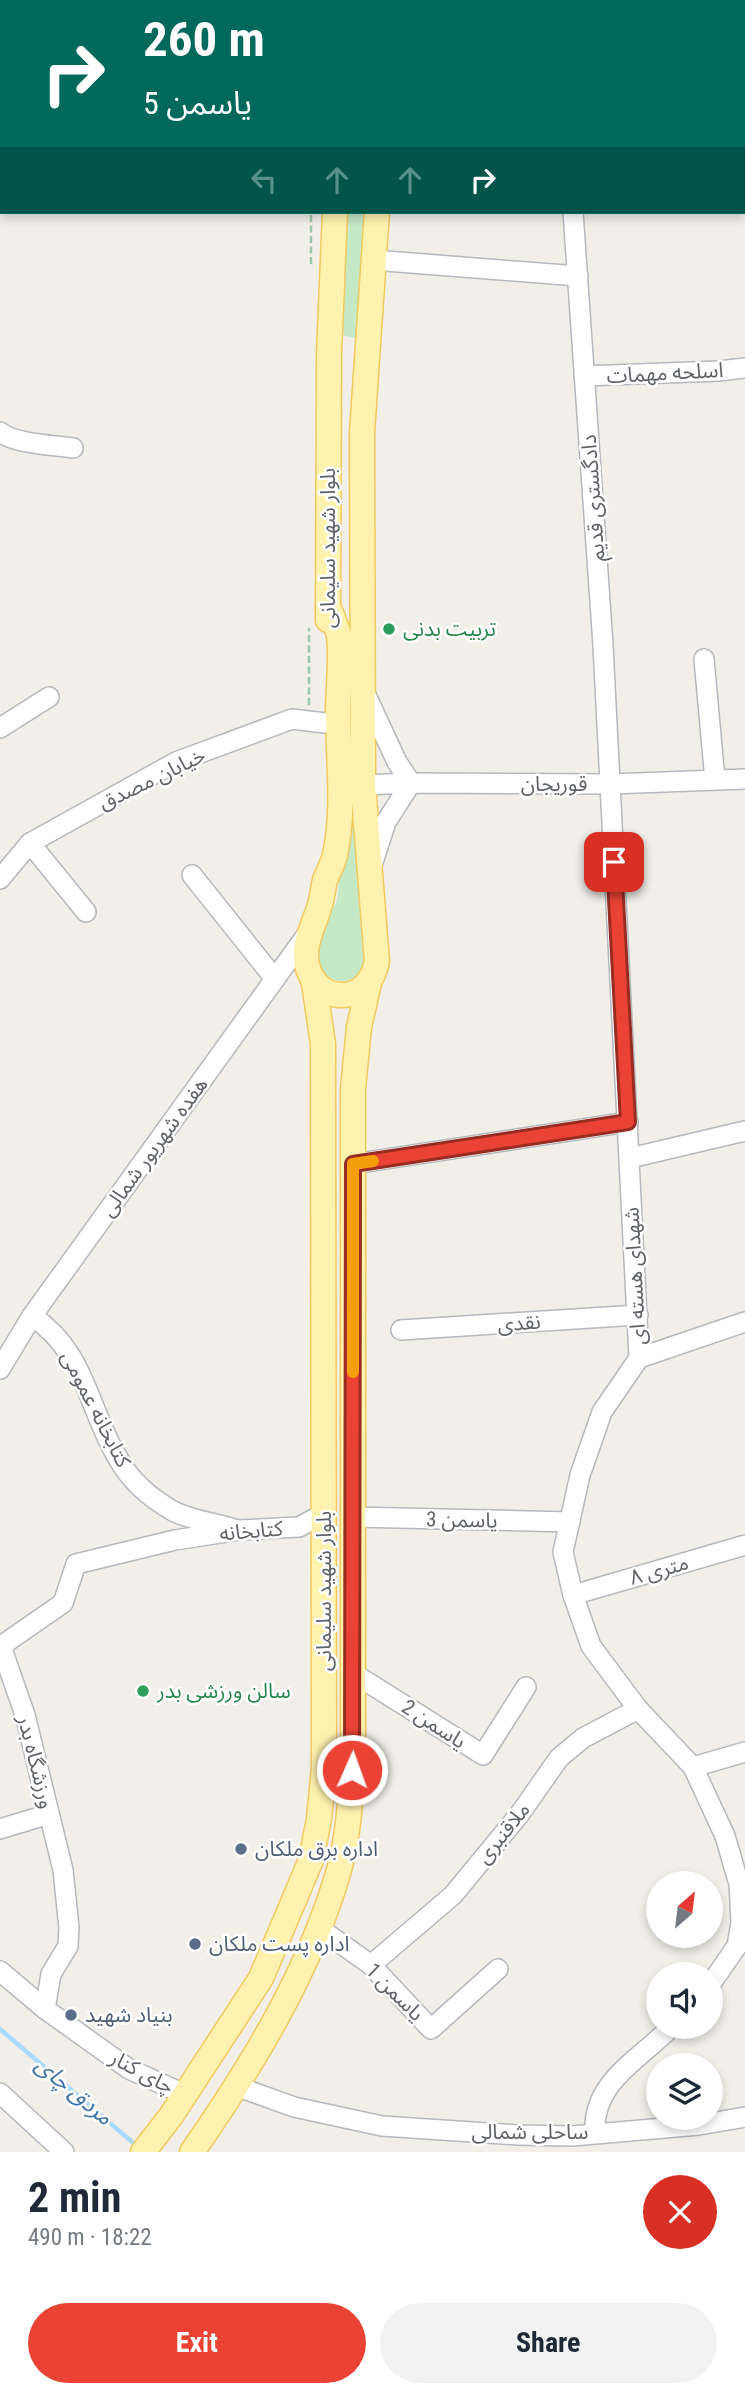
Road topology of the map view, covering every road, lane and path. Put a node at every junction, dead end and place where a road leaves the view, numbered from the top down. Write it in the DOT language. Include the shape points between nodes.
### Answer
graph roads {
  1 [pos="335,214"];
  2 [pos="377,214"];
  3 [pos="573,214"];
  4 [pos="373,260"];
  5 [pos="578,276"];
  6 [pos="745,368"];
  7 [pos="584,376"];
  8 [pos="1,435"];
  9 [pos="73,448"];
  10 [pos="328,606"];
  11 [pos="704,659"];
  12 [pos="364,691"];
  13 [pos="49,697"];
  14 [pos="4,718"];
  15 [pos="325,723"];
  16 [pos="745,779"];
  17 [pos="715,780"];
  18 [pos="411,783"];
  19 [pos="352,784"];
  20 [pos="610,784"];
  21 [pos="30,843"];
  22 [pos="370,870"];
  23 [pos="192,875"];
  24 [pos="0,879"];
  25 [pos="324,883"];
  26 [pos="86,912"];
  27 [pos="312,928"];
  28 [pos="275,979"];
  29 [pos="314,983"];
  30 [pos="369,983"];
  31 [pos="628,1122"];
  32 [pos="745,1131"];
  33 [pos="630,1158"];
  34 [pos="353,1164"];
  35 [pos="638,1315"];
  36 [pos="32,1316"];
  37 [pos="745,1322"];
  38 [pos="401,1330"];
  39 [pos="639,1358"];
  40 [pos="0,1369"];
  41 [pos="323,1514"];
  42 [pos="353,1517"];
  43 [pos="570,1522"];
  44 [pos="240,1530"];
  45 [pos="175,1540"];
  46 [pos="745,1545"];
  47 [pos="573,1595"];
  48 [pos="353,1672"];
  49 [pos="526,1687"];
  50 [pos="638,1709"];
  51 [pos="745,1752"];
  52 [pos="693,1767"];
  53 [pos="49,1814"];
  54 [pos="0,1829"];
  55 [pos="319,1928"];
  56 [pos="371,1965"];
  57 [pos="723,1966"];
  58 [pos="498,1969"];
  59 [pos="0,1971"];
  60 [pos="253,1991"];
  61 [pos="282,2006"];
  62 [pos="46,2009"];
  63 [pos="658,2039"];
  64 [pos="236,2085"];
  65 [pos="0,2093"];
  66 [pos="186,2095"];
  67 [pos="745,2117"];
  68 [pos="595,2133"];
  69 [pos="198,2144"];
  70 [pos="64,2152"];
  71 [pos="143,2152"];
  1 -- 10 [label="main road, بلوار شهید سلیمانی"];
  2 -- 4 [label="main road, بلوار شهید سلیمانی"];
  3 -- 5 [label="street, دادگستری قدیم"];
  4 -- 5 [label="street"];
  4 -- 12 [label="main road, بلوار شهید سلیمانی" via="362,433"];
  5 -- 7 [label="street, دادگستری قدیم"];
  6 -- 7 [label="street, اسلحه مهمات"];
  7 -- 20 [label="street, دادگستری قدیم"];
  8 -- 9 [label="street"];
  10 -- 15 [label="main road, بلوار شهید سلیمانی"];
  10 -- 19 [label="main road" via="339,635"];
  11 -- 17 [label="street"];
  12 -- 18 [label="street"];
  12 -- 19 [label="main road, بلوار شهید سلیمانی"];
  13 -- 14 [label="street"];
  15 -- 21 [label="street, خیابان مصدق" via="292,719 176,762"];
  15 -- 25 [label="main road, بلوار شهید سلیمانی"];
  16 -- 17 [label="street, قوریجان"];
  17 -- 20 [label="street, قوریجان"];
  18 -- 19 [label="street, قوریجان"];
  18 -- 20 [label="street, قوریجان"];
  18 -- 22 [label="street" via="386,822"];
  19 -- 22 [label="main road, بلوار شهید سلیمانی"];
  19 -- 25 [label="main road" via="335,857"];
  20 -- 31 [label="street, شهدای هسته ای"];
  21 -- 24 [label="street, خیابان مصدق"];
  21 -- 26 [label="street"];
  22 -- 30 [label="main road, بلوار شهید سلیمانی" via="377,961"];
  23 -- 28 [label="street"];
  25 -- 27 [label="main road, بلوار شهید سلیمانی"];
  27 -- 28 [label="street, هفده شهریور شمالی"];
  27 -- 29 [label="main road, بلوار شهید سلیمانی" via="306,951"];
  28 -- 36 [label="street, هفده شهریور شمالی"];
  29 -- 30 [label="main road" via="335,995 348,995"];
  29 -- 41 [label="main road, بلوار شهید سلیمانی" via="323,1044"];
  30 -- 34 [label="main road, بلوار شهید سلیمانی" via="353,1088"];
  31 -- 33 [label="street, شهدای هسته ای"];
  31 -- 34 [label="street"];
  32 -- 33 [label="street"];
  33 -- 35 [label="street, شهدای هسته ای"];
  34 -- 42 [label="main road, بلوار شهید سلیمانی"];
  35 -- 38 [label="street, نقدی"];
  35 -- 39 [label="street, شهدای هسته ای"];
  36 -- 40 [label="street, هفده شهریور شمالی"];
  36 -- 44 [label="street, کتابخانه عمومی" via="52,1329 76,1362 118,1459 134,1481 175,1512"];
  37 -- 39 [label="street"];
  39 -- 43 [label="street, شهدای هسته ای" via="602,1412 580,1475"];
  41 -- 44 [label="street, کتابخانه" via="299,1527"];
  41 -- 60 [label="main road, بلوار شهید سلیمانی" via="324,1768 319,1819 311,1860"];
  42 -- 43 [label="street, یاسمن 3"];
  42 -- 48 [label="main road, بلوار شهید سلیمانی"];
  43 -- 47 [label="street, شهدای هسته ای" via="563,1552"];
  44 -- 45 [label="street, کتابخانه"];
  45 -- 53 [label="street, ورزشگاه بدر" via="76,1564 63,1603 1,1646 25,1715"];
  46 -- 47 [label="street, ۸ متری"];
  47 -- 50 [label="street, شهدای هسته ای" via="591,1646"];
  48 -- 49 [label="street, یاسمن 2" via="483,1755"];
  48 -- 55 [label="main road, بلوار شهید سلیمانی" via="350,1814 340,1869"];
  50 -- 52 [label="street, شهدای هسته ای"];
  50 -- 56 [label="street, ملاقنبری" via="583,1738 559,1758 453,1895"];
  51 -- 52 [label="street"];
  52 -- 57 [label="street, شهدای هسته ای" via="725,1836 739,1884 737,1946"];
  53 -- 54 [label="street"];
  53 -- 62 [label="street, ورزشگاه بدر" via="64,1870 69,1928 68,1947 51,1974"];
  55 -- 56 [label="street, یاسمن 1"];
  55 -- 61 [label="main road, بلوار شهید سلیمانی"];
  56 -- 58 [label="street, یاسمن 1" via="431,2029"];
  59 -- 62 [label="street, چای کنار"];
  60 -- 61 [label="main road"];
  60 -- 66 [label="main road, بلوار شهید سلیمانی"];
  61 -- 64 [label="main road, بلوار شهید سلیمانی"];
  62 -- 66 [label="street, چای کنار" via="129,2069"];
  63 -- 68 [label="street" via="610,2083 597,2103"];
  64 -- 68 [label="street, ساحلی شمالی" via="294,2107 382,2126 518,2135"];
  64 -- 69 [label="main road, بلوار شهید سلیمانی"];
  65 -- 70 [label="street"];
  66 -- 71 [label="main road, بلوار شهید سلیمانی"];
  67 -- 68 [label="street, ساحلی شمالی"];
}
